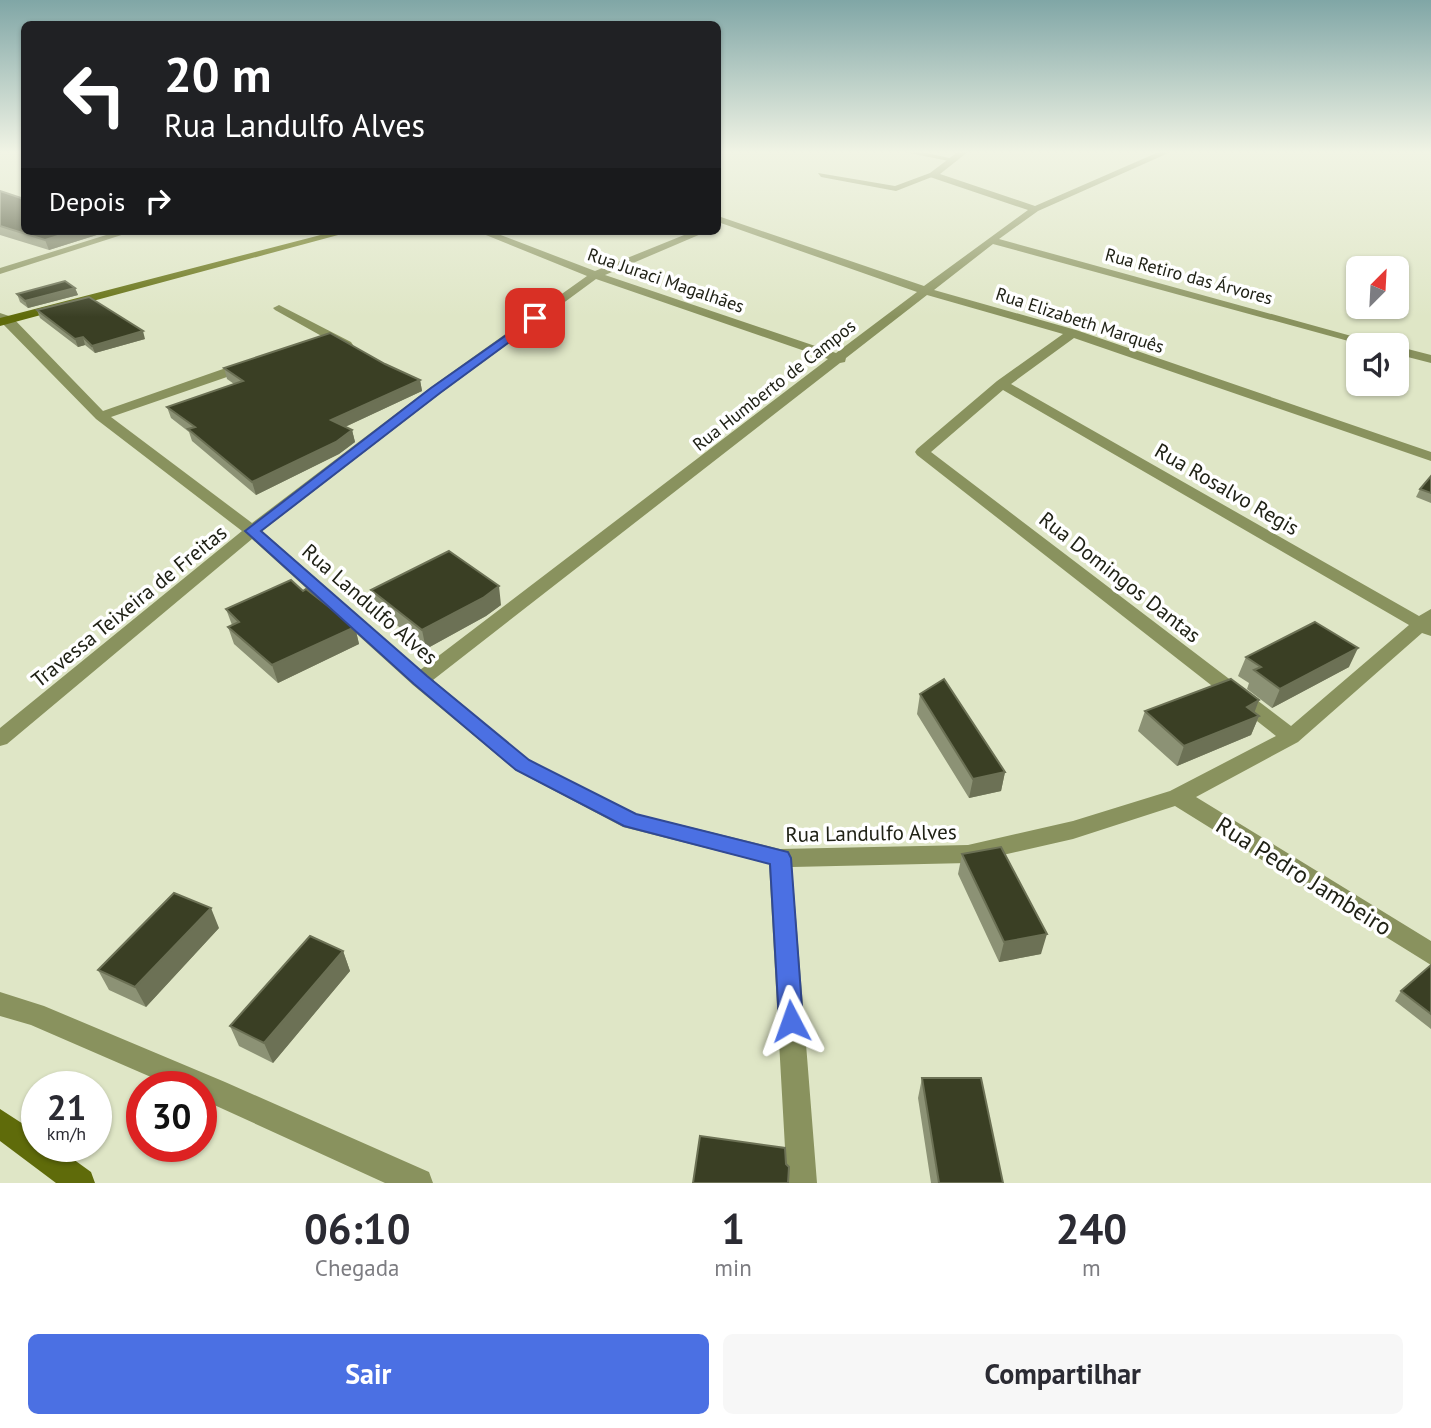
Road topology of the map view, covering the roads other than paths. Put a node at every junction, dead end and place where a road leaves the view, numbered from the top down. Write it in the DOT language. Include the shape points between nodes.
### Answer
graph roads {
  1 [pos="1027,206"];
  2 [pos="1041,206"];
  3 [pos="1035,209"];
  4 [pos="721,222"];
  5 [pos="114,235"];
  6 [pos="332,235"];
  7 [pos="491,235"];
  8 [pos="693,235"];
  9 [pos="991,240"];
  10 [pos="0,271"];
  11 [pos="595,275"];
  12 [pos="926,291"];
  13 [pos="279,308"];
  14 [pos="3,320"];
  15 [pos="1072,333"];
  16 [pos="1346,336"];
  17 [pos="354,349"];
  18 [pos="1409,353"];
  19 [pos="267,359"];
  20 [pos="841,359"];
  21 [pos="1431,359"];
  22 [pos="1002,384"];
  23 [pos="101,416"];
  24 [pos="1431,457"];
  25 [pos="252,531"];
  26 [pos="1428,623"];
  27 [pos="420,680"];
  28 [pos="1291,737"];
  29 [pos="0,739"];
  30 [pos="1178,797"];
  31 [pos="780,858"];
  32 [pos="1431,954"];
  33 [pos="0,1004"];
  34 [pos="0,1123"];
  35 [pos="80,1183"];
  36 [pos="418,1183"];
  37 [pos="802,1183"];
  1 -- 3 [label="street"];
  2 -- 3 [label="street, Rua Humberto de Campos"];
  3 -- 9 [label="street, Rua Humberto de Campos"];
  4 -- 12 [label="street, Rua Elizabeth Marquês"];
  5 -- 10 [label="street"];
  6 -- 14 [label="main road"];
  7 -- 11 [label="street, Rua Juraci Magalhães"];
  8 -- 11 [label="street, Travessa Teixeira de Freitas"];
  9 -- 12 [label="street, Rua Humberto de Campos"];
  9 -- 16 [label="street, Rua Retiro das Árvores"];
  11 -- 20 [label="street, Rua Juraci Magalhães"];
  11 -- 25 [label="street, Travessa Teixeira de Freitas" via="430,387"];
  12 -- 15 [label="street, Rua Elizabeth Marquês"];
  12 -- 20 [label="street, Rua Humberto de Campos"];
  13 -- 17 [label="street" via="324,339"];
  14 -- 23 [label="street, Rua Landulfo Alves"];
  15 -- 22 [label="street"];
  15 -- 24 [label="street, Rua Elizabeth Marquês"];
  18 -- 21 [label="street"];
  19 -- 23 [label="street"];
  20 -- 27 [label="street, Rua Humberto de Campos"];
  22 -- 26 [label="street, Rua Rosalvo Regis"];
  22 -- 28 [label="street, Rua Domingos Dantas" via="922,452"];
  23 -- 25 [label="street, Rua Landulfo Alves"];
  25 -- 27 [label="street, Rua Landulfo Alves"];
  25 -- 29 [label="street, Travessa Teixeira de Freitas"];
  26 -- 28 [label="street, Rua Landulfo Alves"];
  27 -- 31 [label="street, Rua Landulfo Alves" via="522,765 631,821"];
  28 -- 30 [label="street, Rua Landulfo Alves"];
  30 -- 31 [label="street, Rua Landulfo Alves" via="1073,831 968,854"];
  30 -- 32 [label="street, Rua Pedro Jambeiro"];
  31 -- 37 [label="street"];
  33 -- 36 [label="street" via="35,1014 202,1085"];
  34 -- 35 [label="main road"];
}
